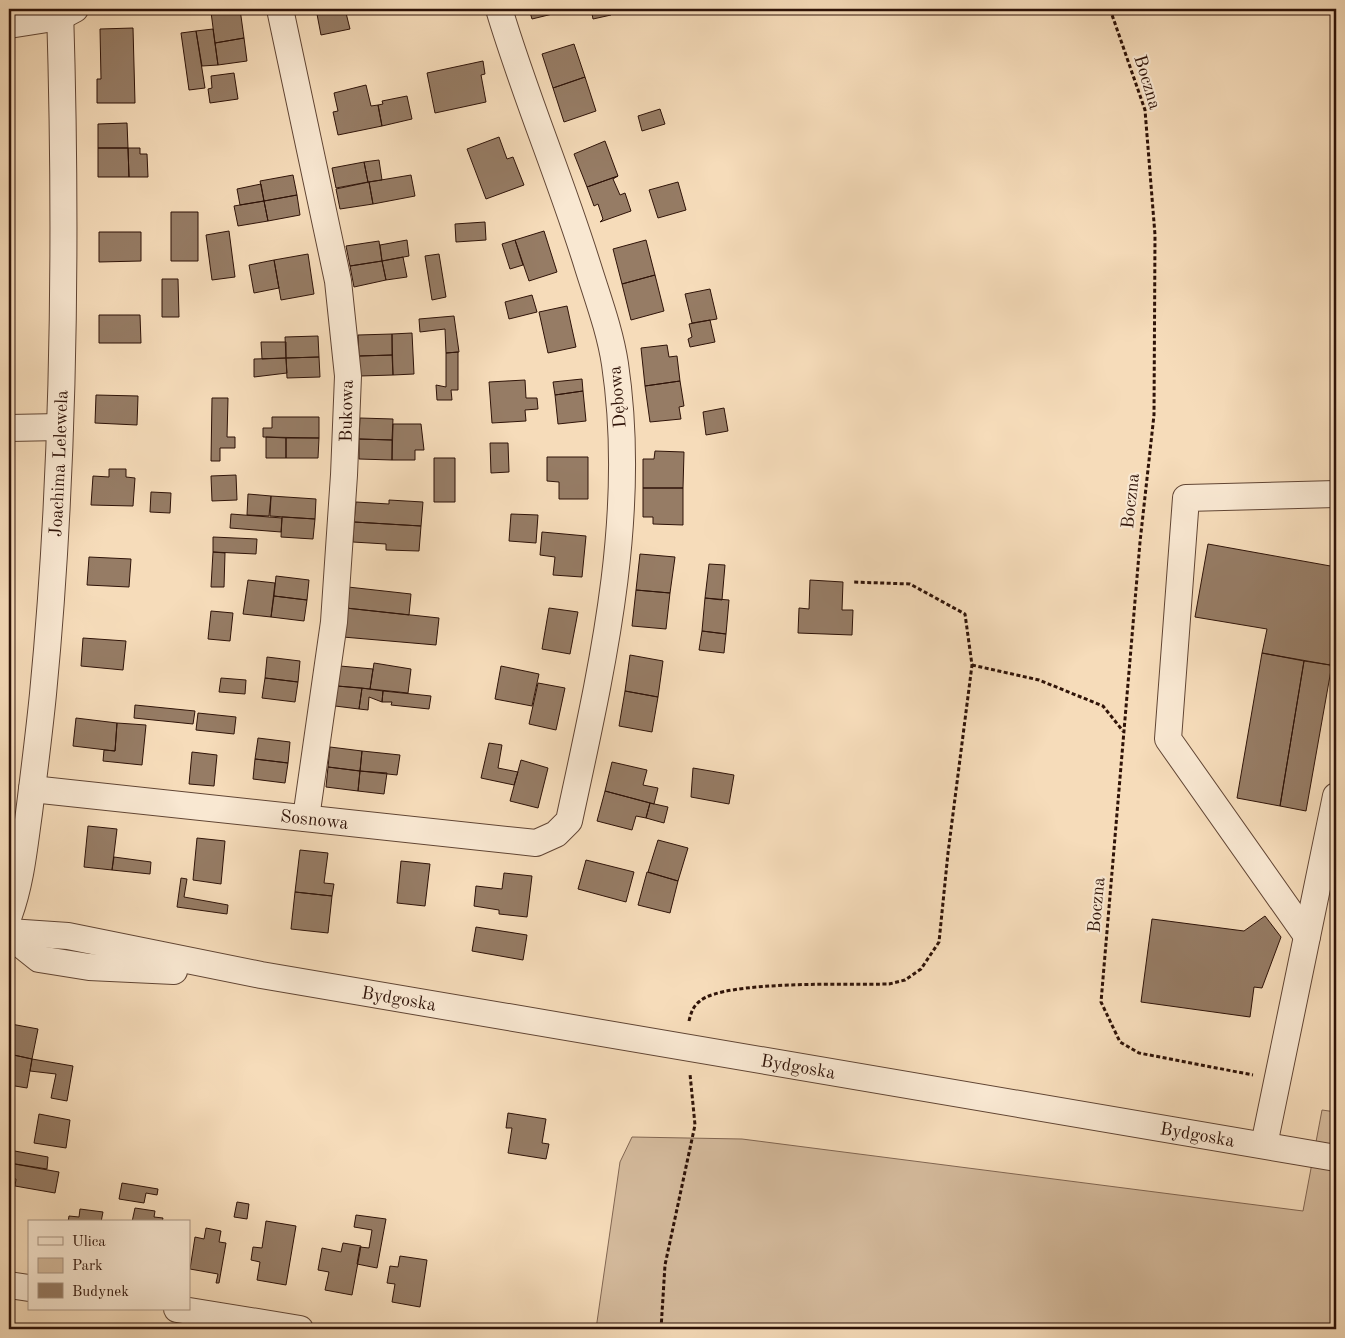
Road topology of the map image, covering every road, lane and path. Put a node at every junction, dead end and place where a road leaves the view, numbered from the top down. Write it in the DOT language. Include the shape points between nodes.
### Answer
graph roads {
  1 [pos="280,9"];
  2 [pos="499,9"];
  3 [pos="1110,9"];
  4 [pos="66,12"];
  5 [pos="9,25"];
  6 [pos="60,427"];
  7 [pos="9,428"];
  8 [pos="1336,494"];
  9 [pos="853,582"];
  10 [pos="972,665"];
  11 [pos="1124,732"];
  12 [pos="32,789"];
  13 [pos="1336,796"];
  14 [pos="573,800"];
  15 [pos="306,818"];
  16 [pos="9,915"];
  17 [pos="9,933"];
  18 [pos="1307,936"];
  19 [pos="687,1047"];
  20 [pos="1276,1080"];
  21 [pos="1264,1145"];
  22 [pos="1336,1158"];
  23 [pos="9,1285"];
  24 [pos="28,1288"];
  25 [pos="181,1310"];
  26 [pos="243,1324"];
  27 [pos="300,1329"];
  28 [pos="661,1329"];
  1 -- 15 [label="street, Bukowa" via="338,281 348,376 334,622"];
  2 -- 14 [label="street, Dębowa" via="578,233 615,364 622,465 620,519 604,659"];
  3 -- 11 [label="path, Boczna" via="1145,110 1155,234 1154,415"];
  4 -- 5 [label="street"];
  4 -- 6 [label="street, Joachima Lelewela"];
  6 -- 7 [label="street"];
  6 -- 12 [label="street, Joachima Lelewela" via="48,634"];
  8 -- 18 [label="street" via="1186,498 1168,739"];
  9 -- 10 [label="path" via="910,584 965,614"];
  10 -- 11 [label="path" via="1039,680 1102,706"];
  10 -- 19 [label="path" via="942,924 939,942 932,956 905,980 889,984 754,987 706,997 693,1008"];
  11 -- 20 [label="path, Boczna" via="1101,1002 1120,1042 1139,1053"];
  12 -- 15 [label="street, Sosnowa"];
  12 -- 16 [label="street, Joachima Lelewela" via="19,883"];
  13 -- 18 [label="street"];
  14 -- 15 [label="street, Sosnowa" via="569,821 556,834 536,843"];
  17 -- 19 [label="street, Bydgoska" via="39,959 89,967 261,975"];
  18 -- 20 [label="street"];
  19 -- 21 [label="street, Bydgoska"];
  19 -- 28 [label="path" via="694,1125 665,1265"];
  20 -- 21 [label="street"];
  21 -- 22 [label="street, Bydgoska"];
  23 -- 24 [label="street"];
  25 -- 26 [label="street"];
  26 -- 27 [label="street"];
}
